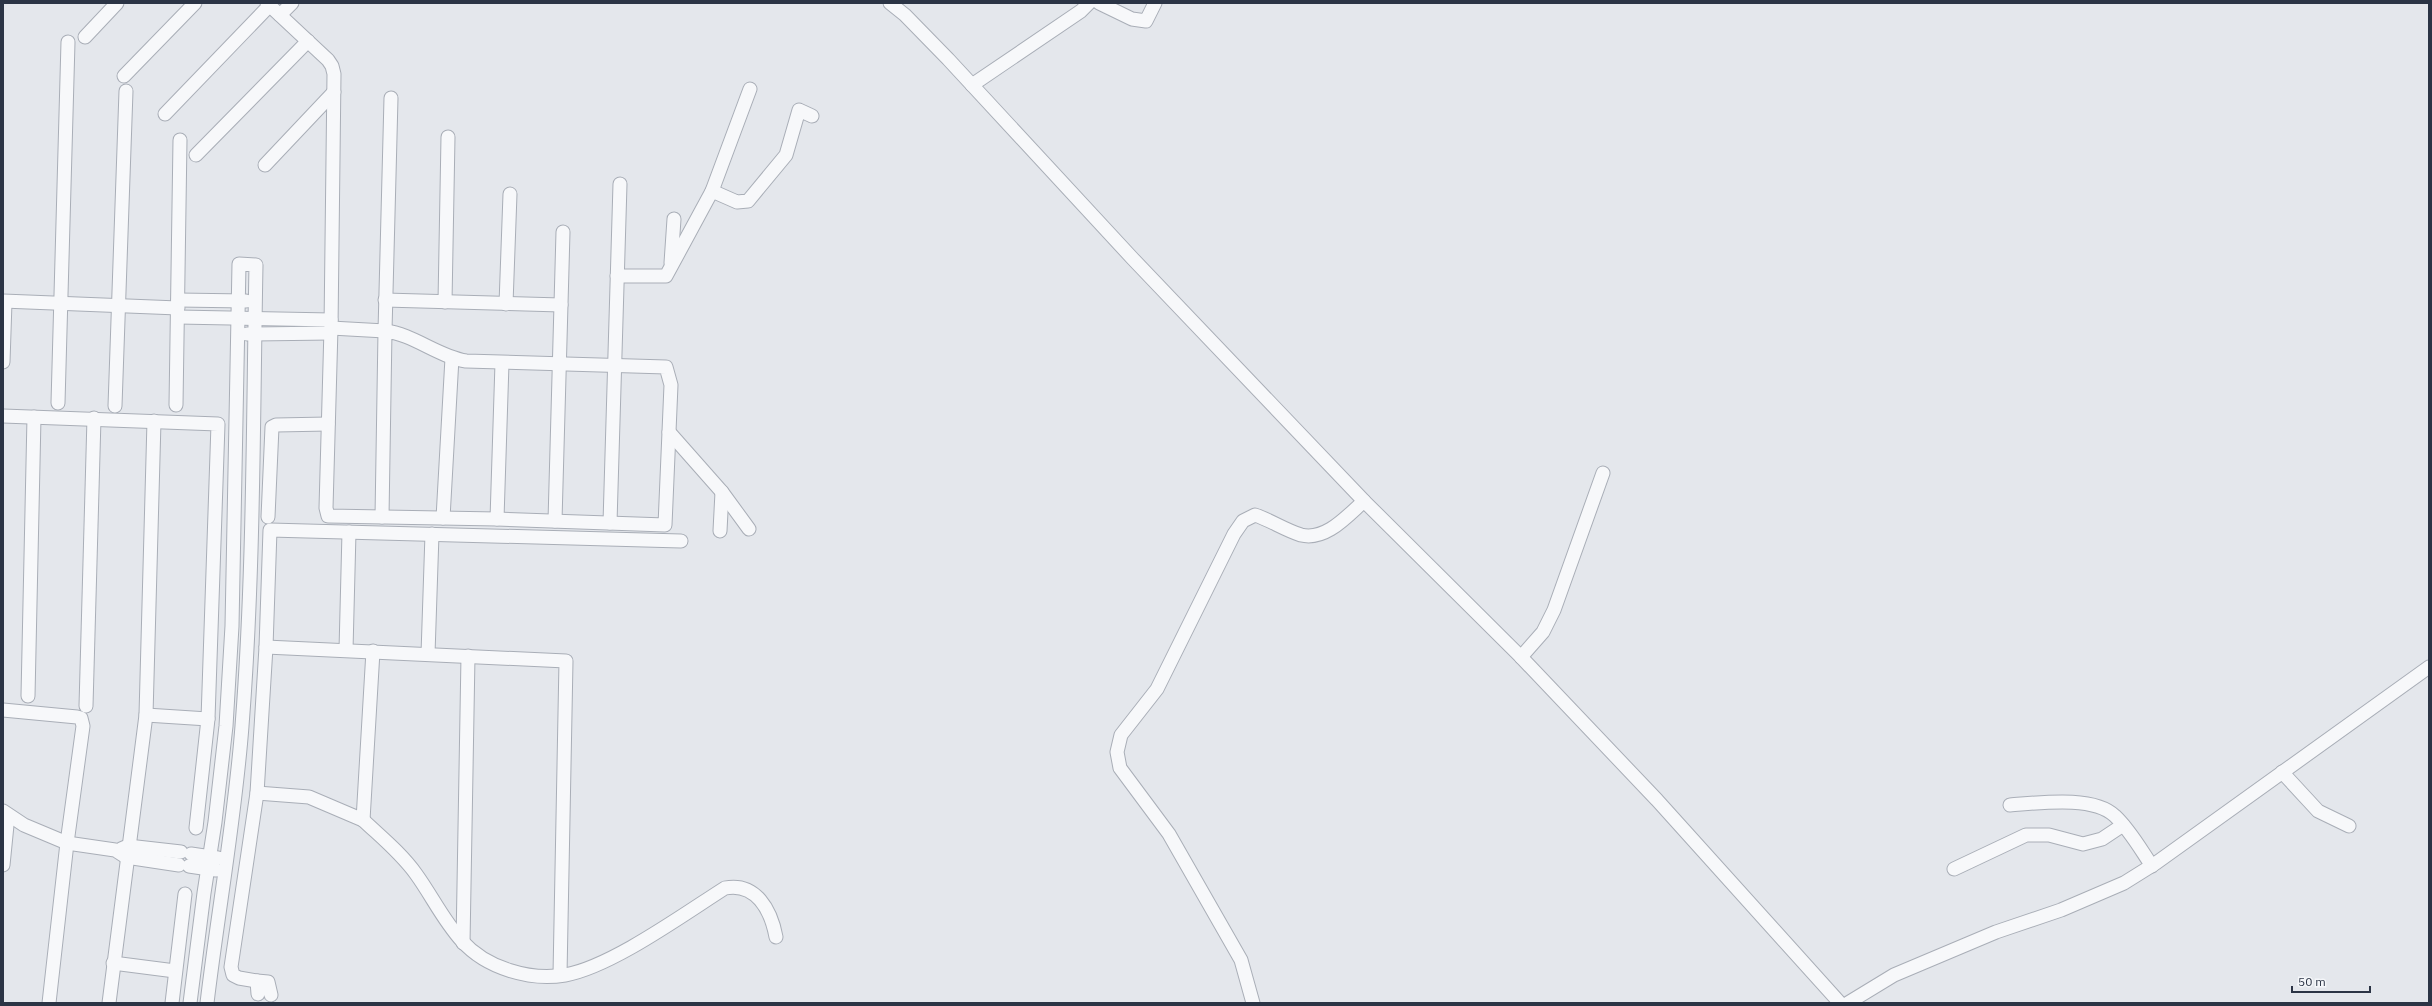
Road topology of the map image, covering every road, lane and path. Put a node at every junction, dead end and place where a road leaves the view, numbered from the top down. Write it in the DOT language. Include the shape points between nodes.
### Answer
graph roads {
  1 [pos="117,3"];
  2 [pos="195,3"];
  3 [pos="292,3"];
  4 [pos="890,3"];
  5 [pos="1089,3"];
  6 [pos="1099,3"];
  7 [pos="1154,3"];
  8 [pos="268,4"];
  9 [pos="280,15"];
  10 [pos="85,37"];
  11 [pos="308,41"];
  12 [pos="68,42"];
  13 [pos="124,76"];
  14 [pos="972,85"];
  15 [pos="750,89"];
  16 [pos="126,91"];
  17 [pos="334,92"];
  18 [pos="391,98"];
  19 [pos="165,114"];
  20 [pos="812,116"];
  21 [pos="448,137"];
  22 [pos="180,140"];
  23 [pos="196,154"];
  24 [pos="265,165"];
  25 [pos="620,184"];
  26 [pos="712,191"];
  27 [pos="510,194"];
  28 [pos="674,219"];
  29 [pos="563,232"];
  30 [pos="671,267"];
  31 [pos="617,276"];
  32 [pos="385,300"];
  33 [pos="238,301"];
  34 [pos="255,301"];
  35 [pos="4,302"];
  36 [pos="445,302"];
  37 [pos="62,303"];
  38 [pos="506,304"];
  39 [pos="118,305"];
  40 [pos="561,305"];
  41 [pos="178,308"];
  42 [pos="238,320"];
  43 [pos="255,320"];
  44 [pos="331,327"];
  45 [pos="384,331"];
  46 [pos="238,333"];
  47 [pos="255,334"];
  48 [pos="452,358"];
  49 [pos="3,362"];
  50 [pos="502,363"];
  51 [pos="559,364"];
  52 [pos="615,366"];
  53 [pos="58,402"];
  54 [pos="176,405"];
  55 [pos="115,406"];
  56 [pos="3,416"];
  57 [pos="34,417"];
  58 [pos="94,418"];
  59 [pos="154,421"];
  60 [pos="236,424"];
  61 [pos="328,424"];
  62 [pos="254,427"];
  63 [pos="669,432"];
  64 [pos="1603,473"];
  65 [pos="722,492"];
  66 [pos="1364,501"];
  67 [pos="268,516"];
  68 [pos="382,516"];
  69 [pos="443,518"];
  70 [pos="497,518"];
  71 [pos="554,521"];
  72 [pos="610,523"];
  73 [pos="749,529"];
  74 [pos="349,532"];
  75 [pos="720,532"];
  76 [pos="432,534"];
  77 [pos="681,541"];
  78 [pos="234,546"];
  79 [pos="250,546"];
  80 [pos="266,647"];
  81 [pos="346,650"];
  82 [pos="373,651"];
  83 [pos="428,654"];
  84 [pos="468,656"];
  85 [pos="1521,657"];
  86 [pos="2429,667"];
  87 [pos="28,696"];
  88 [pos="86,706"];
  89 [pos="3,710"];
  90 [pos="146,715"];
  91 [pos="208,719"];
  92 [pos="226,726"];
  93 [pos="242,726"];
  94 [pos="2282,772"];
  95 [pos="257,793"];
  96 [pos="2010,805"];
  97 [pos="6,813"];
  98 [pos="363,820"];
  99 [pos="2123,825"];
  100 [pos="2349,826"];
  101 [pos="196,828"];
  102 [pos="67,843"];
  103 [pos="127,852"];
  104 [pos="209,862"];
  105 [pos="3,865"];
  106 [pos="226,865"];
  107 [pos="2152,866"];
  108 [pos="1954,869"];
  109 [pos="185,894"];
  110 [pos="776,937"];
  111 [pos="463,943"];
  112 [pos="113,963"];
  113 [pos="175,971"];
  114 [pos="560,975"];
  115 [pos="257,981"];
  116 [pos="258,994"];
  117 [pos="271,995"];
  118 [pos="49,1003"];
  119 [pos="109,1003"];
  120 [pos="172,1003"];
  121 [pos="190,1003"];
  122 [pos="207,1003"];
  123 [pos="1253,1003"];
  124 [pos="1840,1003"];
  125 [pos="1848,1003"];
  1 -- 10 [label="street"];
  2 -- 13 [label="street"];
  3 -- 9 [label="street"];
  4 -- 14 [label="street" via="905,15"];
  5 -- 14 [label="street"];
  6 -- 7 [label="street" via="1132,20 1146,21"];
  8 -- 9 [label="street"];
  8 -- 19 [label="street"];
  9 -- 11 [label="street"];
  11 -- 17 [label="street" via="332,66"];
  11 -- 23 [label="street"];
  12 -- 37 [label="street"];
  14 -- 66 [label="street" via="1132,259"];
  15 -- 26 [label="street"];
  16 -- 39 [label="street"];
  17 -- 24 [label="street"];
  17 -- 44 [label="street"];
  18 -- 32 [label="street"];
  20 -- 26 [label="street" via="799,110 786,155 748,201 736,202"];
  21 -- 36 [label="street"];
  22 -- 41 [label="street"];
  25 -- 31 [label="street"];
  26 -- 30 [label="street"];
  27 -- 38 [label="street"];
  28 -- 30 [label="street"];
  29 -- 40 [label="street"];
  30 -- 31 [label="street" via="666,276"];
  31 -- 52 [label="street"];
  32 -- 36 [label="street"];
  32 -- 45 [label="street"];
  33 -- 34 [label="street"];
  33 -- 34 [label="street" via="239,264 256,265"];
  33 -- 41 [label="street"];
  33 -- 42 [label="street"];
  34 -- 43 [label="street"];
  35 -- 37 [label="street"];
  35 -- 49 [label="street"];
  36 -- 38 [label="street"];
  37 -- 39 [label="street"];
  37 -- 53 [label="street"];
  38 -- 40 [label="street"];
  39 -- 41 [label="street"];
  39 -- 55 [label="street"];
  40 -- 51 [label="street"];
  41 -- 42 [label="street"];
  41 -- 54 [label="street"];
  42 -- 43 [label="street"];
  42 -- 46 [label="street"];
  43 -- 44 [label="street"];
  43 -- 47 [label="street"];
  44 -- 45 [label="street"];
  44 -- 47 [label="street"];
  44 -- 61 [label="street"];
  45 -- 48 [label="street"];
  45 -- 68 [label="street"];
  46 -- 47 [label="street"];
  46 -- 60 [label="street"];
  47 -- 62 [label="street"];
  48 -- 50 [label="street"];
  48 -- 69 [label="street"];
  50 -- 51 [label="street"];
  50 -- 70 [label="street"];
  51 -- 52 [label="street"];
  51 -- 71 [label="street"];
  52 -- 63 [label="street" via="666,367 671,385"];
  52 -- 72 [label="street"];
  56 -- 57 [label="street"];
  57 -- 58 [label="street"];
  57 -- 87 [label="street"];
  58 -- 59 [label="street"];
  58 -- 88 [label="street"];
  59 -- 90 [label="street"];
  59 -- 91 [label="street" via="218,424"];
  60 -- 62 [label="street"];
  60 -- 78 [label="street"];
  61 -- 67 [label="street" via="272,427"];
  61 -- 68 [label="street" via="326,513 333,517"];
  62 -- 79 [label="street"];
  63 -- 65 [label="street"];
  63 -- 72 [label="street" via="665,526"];
  64 -- 85 [label="street" via="1554,610 1543,632"];
  65 -- 73 [label="street"];
  65 -- 75 [label="street"];
  66 -- 85 [label="street"];
  66 -- 123 [label="street" via="1329,530 1314,536 1301,534 1255,516 1243,521 1221,557 1157,689 1121,735 1117,752 1120,768 1169,834 1242,960"];
  68 -- 69 [label="street"];
  69 -- 70 [label="street"];
  70 -- 71 [label="street"];
  71 -- 72 [label="street"];
  74 -- 76 [label="street"];
  74 -- 80 [label="street" via="270,530"];
  74 -- 81 [label="street"];
  76 -- 77 [label="street"];
  76 -- 83 [label="street"];
  78 -- 79 [label="street"];
  78 -- 92 [label="street"];
  79 -- 93 [label="street"];
  80 -- 81 [label="street"];
  80 -- 95 [label="street"];
  81 -- 82 [label="street"];
  82 -- 83 [label="street"];
  82 -- 98 [label="street"];
  83 -- 84 [label="street"];
  84 -- 111 [label="street"];
  84 -- 114 [label="street" via="566,661"];
  85 -- 124 [label="street" via="1657,800"];
  86 -- 94 [label="street"];
  89 -- 102 [label="street" via="77,717 82,721"];
  90 -- 91 [label="street"];
  90 -- 103 [label="street"];
  91 -- 101 [label="street"];
  92 -- 93 [label="street"];
  92 -- 104 [label="street"];
  93 -- 106 [label="street"];
  94 -- 100 [label="street" via="2318,811"];
  94 -- 107 [label="street"];
  95 -- 98 [label="street" via="309,796"];
  95 -- 115 [label="street" via="231,967 233,975"];
  96 -- 99 [label="street" via="2076,803 2114,815"];
  97 -- 102 [label="street" via="24,825"];
  97 -- 105 [label="street"];
  98 -- 111 [label="street" via="416,874 443,919"];
  99 -- 107 [label="street"];
  99 -- 108 [label="street" via="2102,839 2083,844 2049,835 2026,835"];
  102 -- 103 [label="street"];
  102 -- 118 [label="street"];
  103 -- 104 [label="street"];
  103 -- 112 [label="street"];
  104 -- 106 [label="street"];
  104 -- 121 [label="street"];
  106 -- 122 [label="street"];
  107 -- 125 [label="street" via="2124,883 2060,910 1996,932 1894,975"];
  109 -- 113 [label="street"];
  110 -- 114 [label="street" via="773,920 767,909 756,896 736,886 725,888 637,943 596,964"];
  111 -- 114 [label="street" via="483,960 505,969 539,977"];
  112 -- 113 [label="street"];
  112 -- 119 [label="street"];
  113 -- 120 [label="street"];
  115 -- 116 [label="street"];
  115 -- 117 [label="street" via="268,982"];
}
